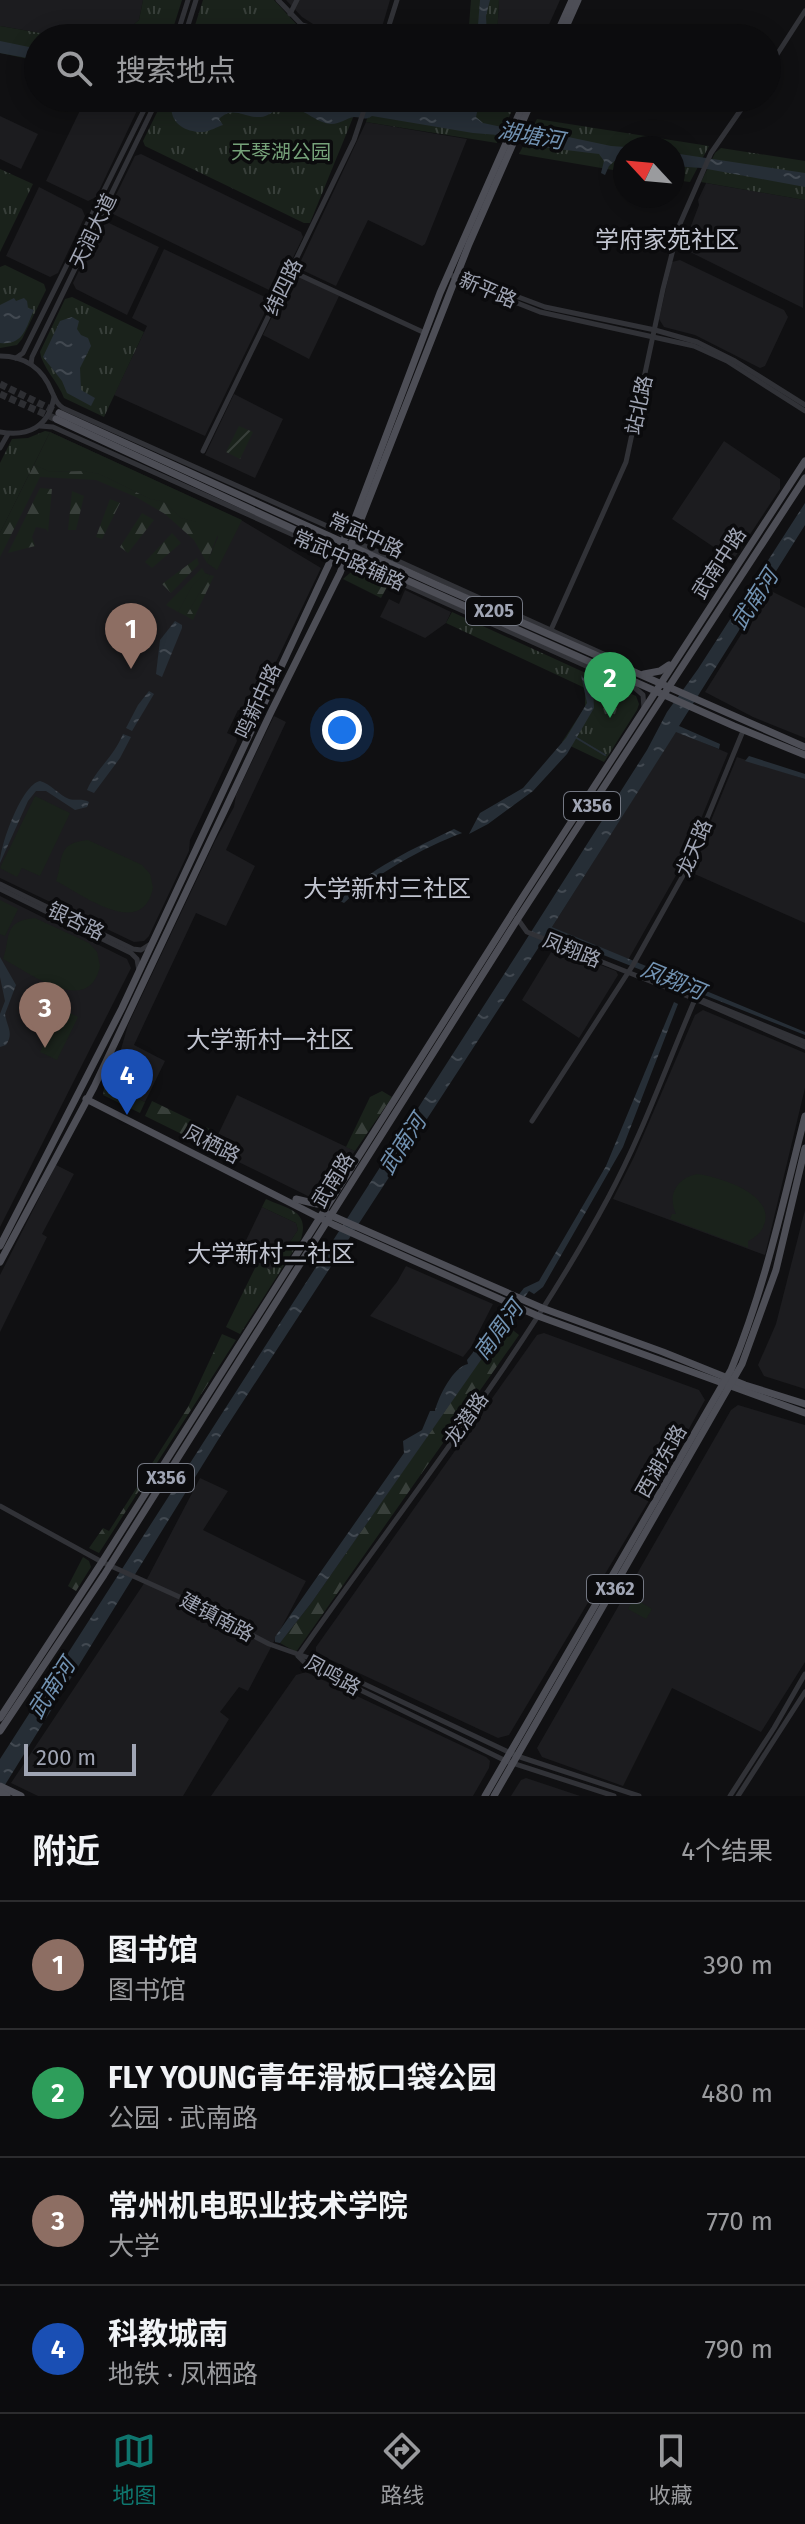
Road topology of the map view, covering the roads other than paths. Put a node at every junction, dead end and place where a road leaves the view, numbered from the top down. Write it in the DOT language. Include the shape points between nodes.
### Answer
graph roads {
  1 [pos="188,0"];
  2 [pos="196,0"];
  3 [pos="278,0"];
  4 [pos="297,0"];
  5 [pos="397,0"];
  6 [pos="572,0"];
  7 [pos="578,0"];
  8 [pos="805,11"];
  9 [pos="290,14"];
  10 [pos="180,24"];
  11 [pos="188,24"];
  12 [pos="304,24"];
  13 [pos="389,24"];
  14 [pos="563,24"];
  15 [pos="565,24"];
  16 [pos="781,48"];
  17 [pos="143,112"];
  18 [pos="151,112"];
  19 [pos="364,112"];
  20 [pos="523,112"];
  21 [pos="739,112"];
  22 [pos="291,271"];
  23 [pos="454,275"];
  24 [pos="425,333"];
  25 [pos="654,333"];
  26 [pos="0,356"];
  27 [pos="16,358"];
  28 [pos="31,364"];
  29 [pos="54,396"];
  30 [pos="805,405"];
  31 [pos="805,411"];
  32 [pos="40,426"];
  33 [pos="0,432"];
  34 [pos="8,434"];
  35 [pos="0,448"];
  36 [pos="203,451"];
  37 [pos="805,461"];
  38 [pos="805,478"];
  39 [pos="349,547"];
  40 [pos="337,552"];
  41 [pos="410,584"];
  42 [pos="450,598"];
  43 [pos="440,601"];
  44 [pos="550,632"];
  45 [pos="569,652"];
  46 [pos="678,656"];
  47 [pos="578,663"];
  48 [pos="678,672"];
  49 [pos="641,674"];
  50 [pos="655,687"];
  51 [pos="635,688"];
  52 [pos="667,691"];
  53 [pos="676,696"];
  54 [pos="694,703"];
  55 [pos="644,708"];
  56 [pos="650,717"];
  57 [pos="743,731"];
  58 [pos="805,747"];
  59 [pos="805,755"];
  60 [pos="0,886"];
  61 [pos="517,916"];
  62 [pos="153,943"];
  63 [pos="631,967"];
  64 [pos="139,971"];
  65 [pos="696,998"];
  66 [pos="805,1045"];
  67 [pos="77,1094"];
  68 [pos="88,1098"];
  69 [pos="805,1116"];
  70 [pos="532,1121"];
  71 [pos="805,1148"];
  72 [pos="337,1187"];
  73 [pos="294,1201"];
  74 [pos="324,1216"];
  75 [pos="304,1241"];
  76 [pos="0,1246"];
  77 [pos="0,1262"];
  78 [pos="540,1312"];
  79 [pos="728,1383"];
  80 [pos="805,1404"];
  81 [pos="805,1413"];
  82 [pos="0,1506"];
  83 [pos="110,1566"];
  84 [pos="298,1656"];
  85 [pos="805,1674"];
  86 [pos="805,1692"];
  87 [pos="0,1718"];
  88 [pos="0,1731"];
  89 [pos="511,1758"];
  90 [pos="2,1790"];
  91 [pos="21,1796"];
  92 [pos="485,1796"];
  93 [pos="494,1796"];
  94 [pos="614,1796"];
  95 [pos="639,1796"];
  96 [pos="730,1796"];
  97 [pos="738,1796"];
  1 -- 10 [label="street"];
  2 -- 11 [label="street"];
  3 -- 9 [label="street"];
  4 -- 9 [label="street"];
  5 -- 13 [label="street"];
  6 -- 14 [label="main road"];
  7 -- 15 [label="main road"];
  8 -- 16 [label="street"];
  9 -- 12 [label="street"];
  17 -- 27 [label="street, 天润大道"];
  18 -- 28 [label="street, 天润大道"];
  19 -- 22 [label="street, 纬四路"];
  20 -- 23 [label="main road, 鸣新中路"];
  21 -- 25 [label="street, 站北路" via="711,153 673,247"];
  22 -- 24 [label="street"];
  22 -- 36 [label="street, 纬四路"];
  23 -- 24 [label="main road, 鸣新中路"];
  23 -- 25 [label="street, 新平路" via="545,307"];
  23 -- 39 [label="main road, 鸣新中路"];
  24 -- 39 [label="main road, 鸣新中路"];
  25 -- 30 [label="street, 新平路" via="697,342"];
  25 -- 31 [label="street, 新平路" via="710,352"];
  25 -- 44 [label="street, 站北路" via="626,462"];
  26 -- 27 [label="street"];
  27 -- 28 [label="street"];
  28 -- 29 [label="street, 常武中路辅路"];
  29 -- 32 [label="street"];
  29 -- 39 [label="street, 常武中路辅路" via="63,408"];
  32 -- 34 [label="street"];
  32 -- 40 [label="street, 常武中路辅路" via="53,427"];
  33 -- 34 [label="street"];
  34 -- 35 [label="street"];
  37 -- 46 [label="main road, 武南中路 / X356"];
  38 -- 48 [label="main road, 武南中路 / X356"];
  39 -- 40 [label="main road, 鸣新中路"];
  39 -- 40 [label="street, 常武中路辅路"];
  39 -- 40 [label="main road, 常武中路 / X205" via="58,416"];
  39 -- 41 [label="street, 常武中路辅路"];
  39 -- 41 [label="main road, 常武中路 / X205"];
  39 -- 44 [label="main road, 常武中路 / X205"];
  39 -- 68 [label="main road, 鸣新中路"];
  40 -- 62 [label="main road, 鸣新中路"];
  41 -- 42 [label="main road, 常武中路 / X205"];
  41 -- 43 [label="street, 常武中路辅路"];
  42 -- 43 [label="main road"];
  42 -- 45 [label="main road, 常武中路 / X205"];
  43 -- 47 [label="street, 常武中路辅路"];
  44 -- 49 [label="main road, 常武中路 / X205"];
  45 -- 47 [label="main road"];
  45 -- 50 [label="main road, 常武中路 / X205"];
  46 -- 49 [label="main road" via="660,671"];
  46 -- 50 [label="main road, 武南中路 / X356"];
  47 -- 51 [label="street, 常武中路辅路"];
  48 -- 52 [label="main road, 武南中路 / X356"];
  48 -- 53 [label="main road"];
  49 -- 50 [label="main road, 常武中路 / X205"];
  50 -- 51 [label="main road"];
  50 -- 52 [label="main road, X205"];
  50 -- 55 [label="main road, 武南路 / X356"];
  51 -- 55 [label="street" via="643,695"];
  52 -- 53 [label="main road, X205"];
  52 -- 56 [label="main road, 武南路 / X356"];
  53 -- 54 [label="main road, X205"];
  53 -- 56 [label="main road"];
  54 -- 57 [label="main road, X205"];
  54 -- 58 [label="main road, X205"];
  55 -- 61 [label="main road, 武南路 / X356"];
  56 -- 61 [label="main road, 武南路 / X356"];
  57 -- 59 [label="main road, X205"];
  57 -- 63 [label="street, 龙天路" via="685,872"];
  60 -- 62 [label="street, 银杏路" via="133,949"];
  60 -- 64 [label="street, 银杏路" via="131,953"];
  61 -- 63 [label="street, 凤翔路" via="524,928 549,940"];
  61 -- 72 [label="main road, 武南路 / X356"];
  61 -- 74 [label="main road, 武南路 / X356"];
  62 -- 64 [label="main road, 鸣新中路"];
  63 -- 65 [label="street, 凤翔路"];
  63 -- 70 [label="street, 龙天路"];
  64 -- 67 [label="main road, 鸣新中路"];
  65 -- 66 [label="street, 凤翔路"];
  65 -- 78 [label="street, 龙潜路" via="635,1145"];
  67 -- 68 [label="main road, 凤栖路"];
  67 -- 76 [label="main road, 鸣新中路"];
  68 -- 73 [label="main road, 凤栖路"];
  68 -- 77 [label="main road, 鸣新中路"];
  69 -- 79 [label="main road, 西湖东路 / X362" via="767,1269"];
  71 -- 79 [label="main road, 西湖东路 / X362" via="776,1270 754,1336"];
  72 -- 73 [label="main road" via="325,1202"];
  72 -- 74 [label="main road, 武南路 / X356"];
  73 -- 74 [label="main road, 凤栖路"];
  73 -- 75 [label="main road" via="309,1221"];
  74 -- 75 [label="main road, 武南路 / X356"];
  74 -- 78 [label="main road, 凤栖路"];
  74 -- 83 [label="main road, 武南路 / X356"];
  75 -- 83 [label="main road, 武南路 / X356"];
  78 -- 79 [label="main road"];
  78 -- 84 [label="street, 龙潜路"];
  79 -- 80 [label="main road"];
  79 -- 81 [label="main road"];
  79 -- 89 [label="main road, 西湖东路 / X362"];
  82 -- 83 [label="street"];
  83 -- 84 [label="street, 建镇南路"];
  83 -- 87 [label="main road, 武南路 / X356"];
  83 -- 88 [label="main road, 武南路 / X356"];
  84 -- 89 [label="street, 凤鸣路"];
  85 -- 96 [label="street"];
  86 -- 97 [label="street"];
  89 -- 92 [label="main road, 西湖东路 / X362"];
  89 -- 93 [label="main road, 西湖东路 / X362"];
  89 -- 94 [label="street, 凤鸣路"];
  89 -- 95 [label="street, 凤鸣路"];
  90 -- 91 [label="main road"];
}
